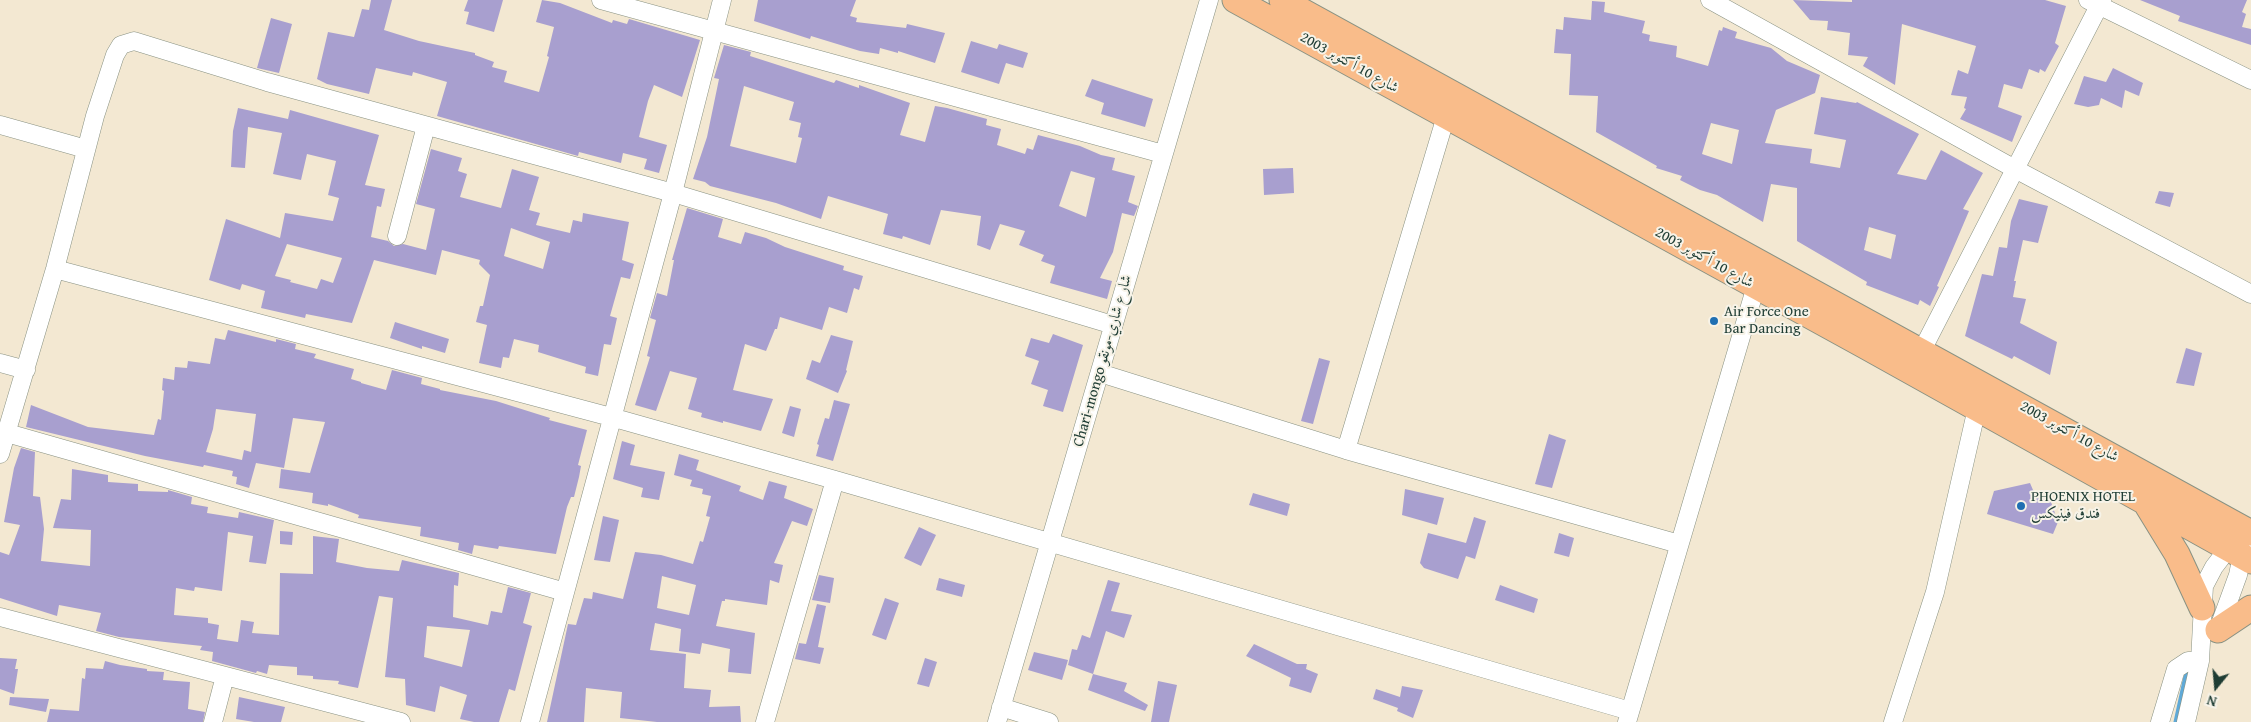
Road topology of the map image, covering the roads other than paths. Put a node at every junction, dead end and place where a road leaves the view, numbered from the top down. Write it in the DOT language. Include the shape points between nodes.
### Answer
graph roads {
  1 [pos="601,0"];
  2 [pos="722,0"];
  3 [pos="1209,0"];
  4 [pos="1235,0"];
  5 [pos="1710,0"];
  6 [pos="2096,1"];
  7 [pos="1286,7"];
  8 [pos="713,32"];
  9 [pos="2251,80"];
  10 [pos="1446,116"];
  11 [pos="0,125"];
  12 [pos="426,126"];
  13 [pos="86,149"];
  14 [pos="1163,154"];
  15 [pos="2015,169"];
  16 [pos="673,193"];
  17 [pos="397,236"];
  18 [pos="55,269"];
  19 [pos="1756,286"];
  20 [pos="2251,294"];
  21 [pos="1113,325"];
  22 [pos="1916,361"];
  23 [pos="0,363"];
  24 [pos="26,370"];
  25 [pos="1100,373"];
  26 [pos="1977,408"];
  27 [pos="611,417"];
  28 [pos="6,433"];
  29 [pos="1346,450"];
  30 [pos="0,454"];
  31 [pos="835,480"];
  32 [pos="2146,503"];
  33 [pos="2247,530"];
  34 [pos="1049,543"];
  35 [pos="1680,544"];
  36 [pos="2241,555"];
  37 [pos="565,592"];
  38 [pos="2202,608"];
  39 [pos="2251,608"];
  40 [pos="0,617"];
  41 [pos="2218,630"];
  42 [pos="2200,660"];
  43 [pos="225,676"];
  44 [pos="999,715"];
  45 [pos="1628,717"];
  46 [pos="213,722"];
  47 [pos="401,722"];
  48 [pos="530,722"];
  49 [pos="765,722"];
  50 [pos="1049,722"];
  51 [pos="1893,722"];
  52 [pos="2160,722"];
  53 [pos="2186,722"];
  1 -- 8 [label="street"];
  2 -- 8 [label="street"];
  3 -- 14 [label="street, Chari-mongo شار ع شاري-مونقو"];
  4 -- 7 [label="highway, شارع 10 أكتوبر 2003"];
  5 -- 15 [label="street"];
  6 -- 9 [label="street"];
  6 -- 15 [label="street"];
  7 -- 10 [label="highway, شارع 10 أكتوبر 2003"];
  7 -- 22 [label="highway, شارع 10 أكتوبر 2003"];
  8 -- 14 [label="street"];
  8 -- 16 [label="street"];
  10 -- 19 [label="highway, شارع 10 أكتوبر 2003"];
  10 -- 29 [label="street"];
  11 -- 13 [label="street"];
  12 -- 13 [label="street" via="134,41 121,45 115,55"];
  12 -- 16 [label="street"];
  12 -- 17 [label="street"];
  13 -- 18 [label="street"];
  14 -- 21 [label="street, Chari-mongo شار ع شاري-مونقو"];
  15 -- 20 [label="street"];
  15 -- 22 [label="street"];
  16 -- 21 [label="street"];
  16 -- 27 [label="street"];
  18 -- 24 [label="street"];
  18 -- 27 [label="street"];
  19 -- 22 [label="highway, شارع 10 أكتوبر 2003"];
  19 -- 35 [label="street"];
  21 -- 25 [label="street, Chari-mongo شار ع شاري-مونقو"];
  22 -- 26 [label="highway, شارع 10 أكتوبر 2003"];
  22 -- 33 [label="highway, شارع 10 أكتوبر 2003"];
  23 -- 24 [label="street"];
  24 -- 28 [label="street"];
  25 -- 29 [label="street"];
  25 -- 34 [label="street, Chari-mongo شار ع شاري-مونقو"];
  26 -- 32 [label="highway, شارع 10 أكتوبر 2003"];
  26 -- 51 [label="street" via="1935,592"];
  27 -- 31 [label="street"];
  27 -- 37 [label="street"];
  28 -- 30 [label="street"];
  28 -- 37 [label="street"];
  29 -- 35 [label="street"];
  31 -- 34 [label="street"];
  31 -- 49 [label="street"];
  32 -- 36 [label="highway, شارع 10 أكتوبر 2003"];
  32 -- 38 [label="highway" via="2177,554"];
  33 -- 36 [label="street"];
  34 -- 44 [label="street, Chari-mongo شار ع شاري-مونقو"];
  34 -- 45 [label="street"];
  35 -- 45 [label="street"];
  36 -- 38 [label="street" via="2208,576"];
  36 -- 41 [label="street" via="2233,594"];
  37 -- 48 [label="street"];
  38 -- 42 [label="street"];
  39 -- 41 [label="highway"];
  40 -- 43 [label="street"];
  41 -- 42 [label="street"];
  42 -- 52 [label="street" via="2188,661 2176,669"];
  42 -- 53 [label="street"];
  43 -- 46 [label="street"];
  43 -- 47 [label="street"];
  44 -- 50 [label="street"];
}
